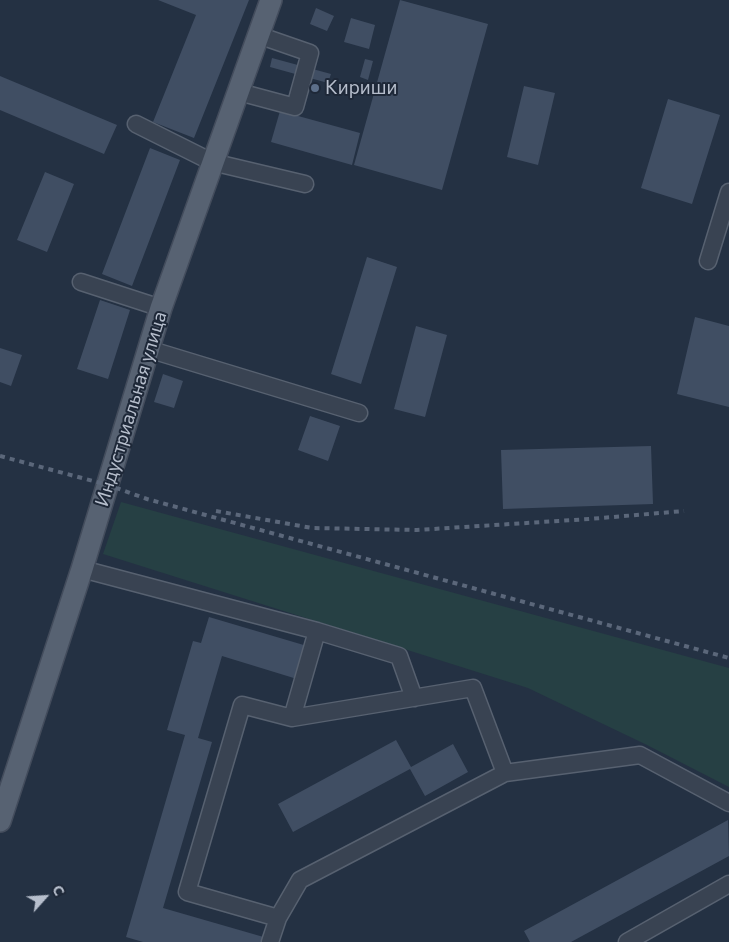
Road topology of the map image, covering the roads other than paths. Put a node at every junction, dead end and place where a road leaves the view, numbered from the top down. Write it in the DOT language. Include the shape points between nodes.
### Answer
graph roads {
  1 [pos="271,0"];
  2 [pos="258,35"];
  3 [pos="239,92"];
  4 [pos="136,124"];
  5 [pos="212,162"];
  6 [pos="305,184"];
  7 [pos="729,192"];
  8 [pos="708,261"];
  9 [pos="81,282"];
  10 [pos="161,308"];
  11 [pos="148,349"];
  12 [pos="359,413"];
  13 [pos="82,569"];
  14 [pos="317,631"];
  15 [pos="414,698"];
  16 [pos="292,718"];
  17 [pos="505,773"];
  18 [pos="729,803"];
  19 [pos="1,816"];
  20 [pos="729,884"];
  21 [pos="278,918"];
  22 [pos="274,941"];
  23 [pos="627,942"];
  1 -- 2 [label="main road, Индустриальная улица"];
  2 -- 3 [label="main road, Индустриальная улица"];
  2 -- 3 [label="lane" via="310,53 295,107"];
  3 -- 5 [label="main road, Индустриальная улица"];
  4 -- 5 [label="lane"];
  5 -- 6 [label="lane"];
  5 -- 10 [label="main road, Индустриальная улица"];
  7 -- 8 [label="lane"];
  9 -- 10 [label="lane"];
  10 -- 11 [label="main road, Индустриальная улица"];
  11 -- 12 [label="lane"];
  11 -- 13 [label="main road, Индустриальная улица"];
  13 -- 14 [label="lane"];
  13 -- 19 [label="main road, Индустриальная улица"];
  14 -- 15 [label="lane" via="399,656"];
  14 -- 16 [label="lane"];
  15 -- 16 [label="lane"];
  15 -- 17 [label="lane" via="472,688"];
  16 -- 21 [label="lane" via="242,705 187,892"];
  17 -- 18 [label="lane" via="640,755"];
  17 -- 21 [label="lane" via="300,880"];
  20 -- 23 [label="lane"];
  21 -- 22 [label="lane"];
}
